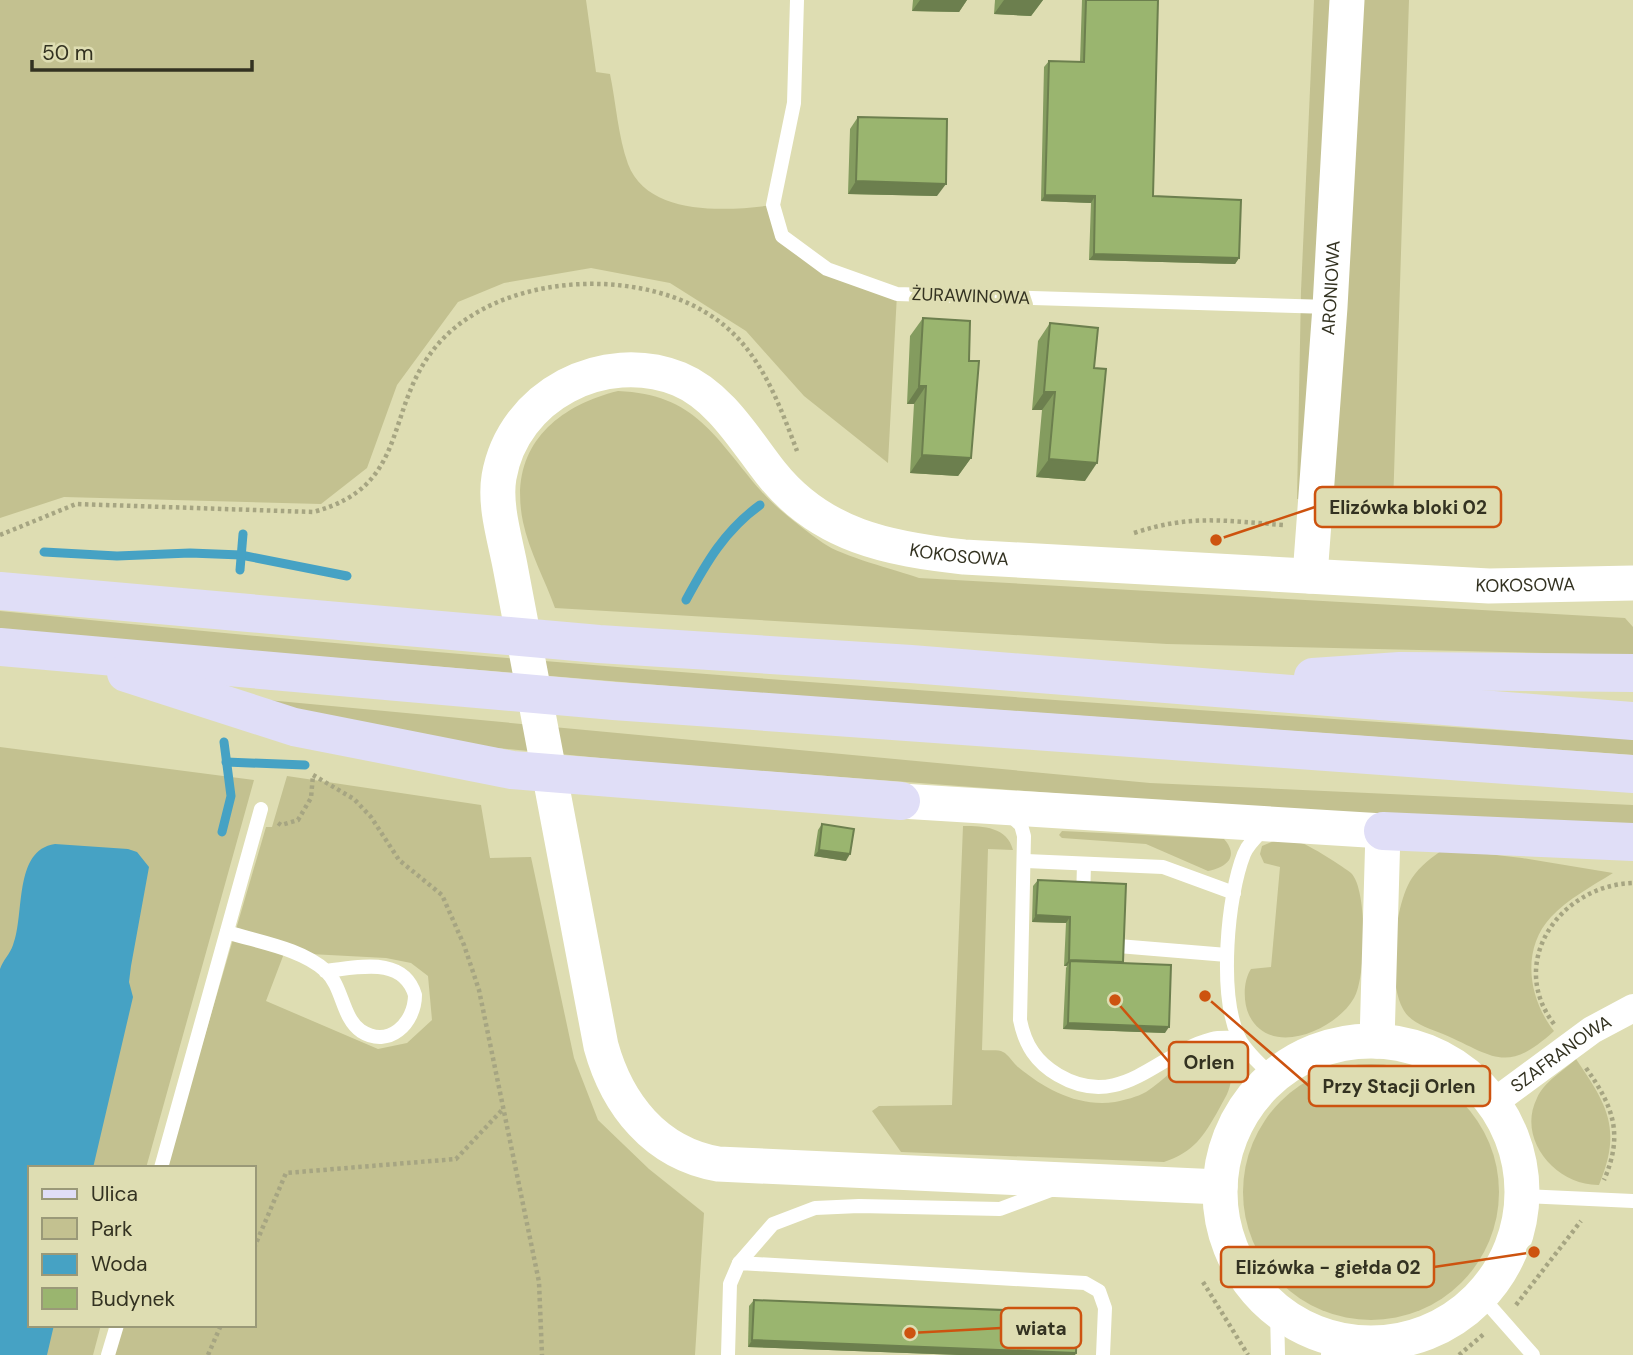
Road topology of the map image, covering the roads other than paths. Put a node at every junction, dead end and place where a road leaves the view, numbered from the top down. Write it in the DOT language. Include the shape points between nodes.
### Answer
graph roads {
  1 [pos="797,0"];
  2 [pos="1347,0"];
  3 [pos="1330,307"];
  4 [pos="1310,576"];
  5 [pos="1633,583"];
  6 [pos="0,591"];
  7 [pos="0,647"];
  8 [pos="73,653"];
  9 [pos="1633,673"];
  10 [pos="1189,686"];
  11 [pos="1633,721"];
  12 [pos="1633,774"];
  13 [pos="901,801"];
  14 [pos="999,808"];
  15 [pos="261,809"];
  16 [pos="1268,825"];
  17 [pos="1383,831"];
  18 [pos="1633,842"];
  19 [pos="1026,861"];
  20 [pos="1084,864"];
  21 [pos="1234,893"];
  22 [pos="1083,917"];
  23 [pos="227,932"];
  24 [pos="1096,944"];
  25 [pos="1227,955"];
  26 [pos="326,971"];
  27 [pos="1633,1008"];
  28 [pos="1238,1038"];
  29 [pos="1377,1041"];
  30 [pos="1273,1077"];
  31 [pos="1493,1103"];
  32 [pos="162,1166"];
  33 [pos="1075,1181"];
  34 [pos="1220,1187"];
  35 [pos="1522,1196"];
  36 [pos="1633,1201"];
  37 [pos="739,1264"];
  38 [pos="1497,1303"];
  39 [pos="1277,1311"];
  40 [pos="116,1327"];
  41 [pos="1328,1347"];
  42 [pos="1377,1349"];
  43 [pos="108,1355"];
  44 [pos="728,1355"];
  45 [pos="1103,1355"];
  46 [pos="1278,1355"];
  47 [pos="1533,1355"];
  1 -- 3 [label="lane, ŻURAWINOWA" via="794,103 773,205 782,236 827,269 897,294"];
  2 -- 3 [label="street, ARONIOWA"];
  3 -- 4 [label="street, ARONIOWA"];
  4 -- 5 [label="street, KOKOSOWA" via="1489,586"];
  4 -- 33 [label="street, KOKOSOWA" via="964,557 880,544 827,520 793,496 732,422 692,386 656,373 619,370 586,376 556,391 520,425 499,478 498,498 511,571 601,1046 611,1079 626,1105 659,1137 684,1153 718,1164"];
  6 -- 10 [label="main road" via="599,645"];
  7 -- 8 [label="main road"];
  8 -- 12 [label="main road" via="600,700"];
  8 -- 13 [label="main road" via="294,727 512,770"];
  9 -- 10 [label="main road" via="1400,671"];
  10 -- 11 [label="main road"];
  13 -- 14 [label="street"];
  14 -- 16 [label="street"];
  14 -- 19 [label="lane" via="1021,825"];
  15 -- 23 [label="lane"];
  16 -- 17 [label="street"];
  16 -- 21 [label="lane" via="1244,852"];
  17 -- 18 [label="main road"];
  17 -- 29 [label="street"];
  19 -- 20 [label="lane"];
  19 -- 28 [label="lane" via="1020,1020 1028,1048 1038,1061 1082,1086 1106,1086 1136,1080 1190,1047 1213,1039"];
  20 -- 21 [label="lane" via="1163,867"];
  20 -- 22 [label="lane"];
  21 -- 25 [label="lane"];
  23 -- 26 [label="lane" via="272,942"];
  23 -- 32 [label="lane"];
  24 -- 25 [label="lane"];
  25 -- 28 [label="lane" via="1227,999"];
  26 -- 26 [label="lane" via="361,1031 378,1037 390,1035 411,1018 415,996 401,974 382,967"];
  27 -- 31 [label="street, SZAFRANOWA" via="1570,1045"];
  28 -- 30 [label="lane"];
  29 -- 30 [label="street" via="1330,1046"];
  29 -- 31 [label="street" via="1434,1055 1458,1069"];
  30 -- 34 [label="street" via="1248,1104 1233,1130"];
  31 -- 35 [label="street" via="1516,1149"];
  33 -- 34 [label="street, KOKOSOWA"];
  33 -- 37 [label="lane" via="1000,1209 815,1208 773,1224"];
  34 -- 39 [label="street" via="1221,1211 1234,1256 1245,1276"];
  35 -- 36 [label="lane"];
  35 -- 38 [label="street" via="1511,1250 1498,1274"];
  37 -- 44 [label="lane" via="730,1284"];
  37 -- 45 [label="lane" via="1085,1283 1099,1291 1105,1308"];
  38 -- 42 [label="street"];
  38 -- 47 [label="lane"];
  39 -- 41 [label="street"];
  39 -- 46 [label="lane"];
  40 -- 43 [label="lane"];
  41 -- 42 [label="street"];
}
